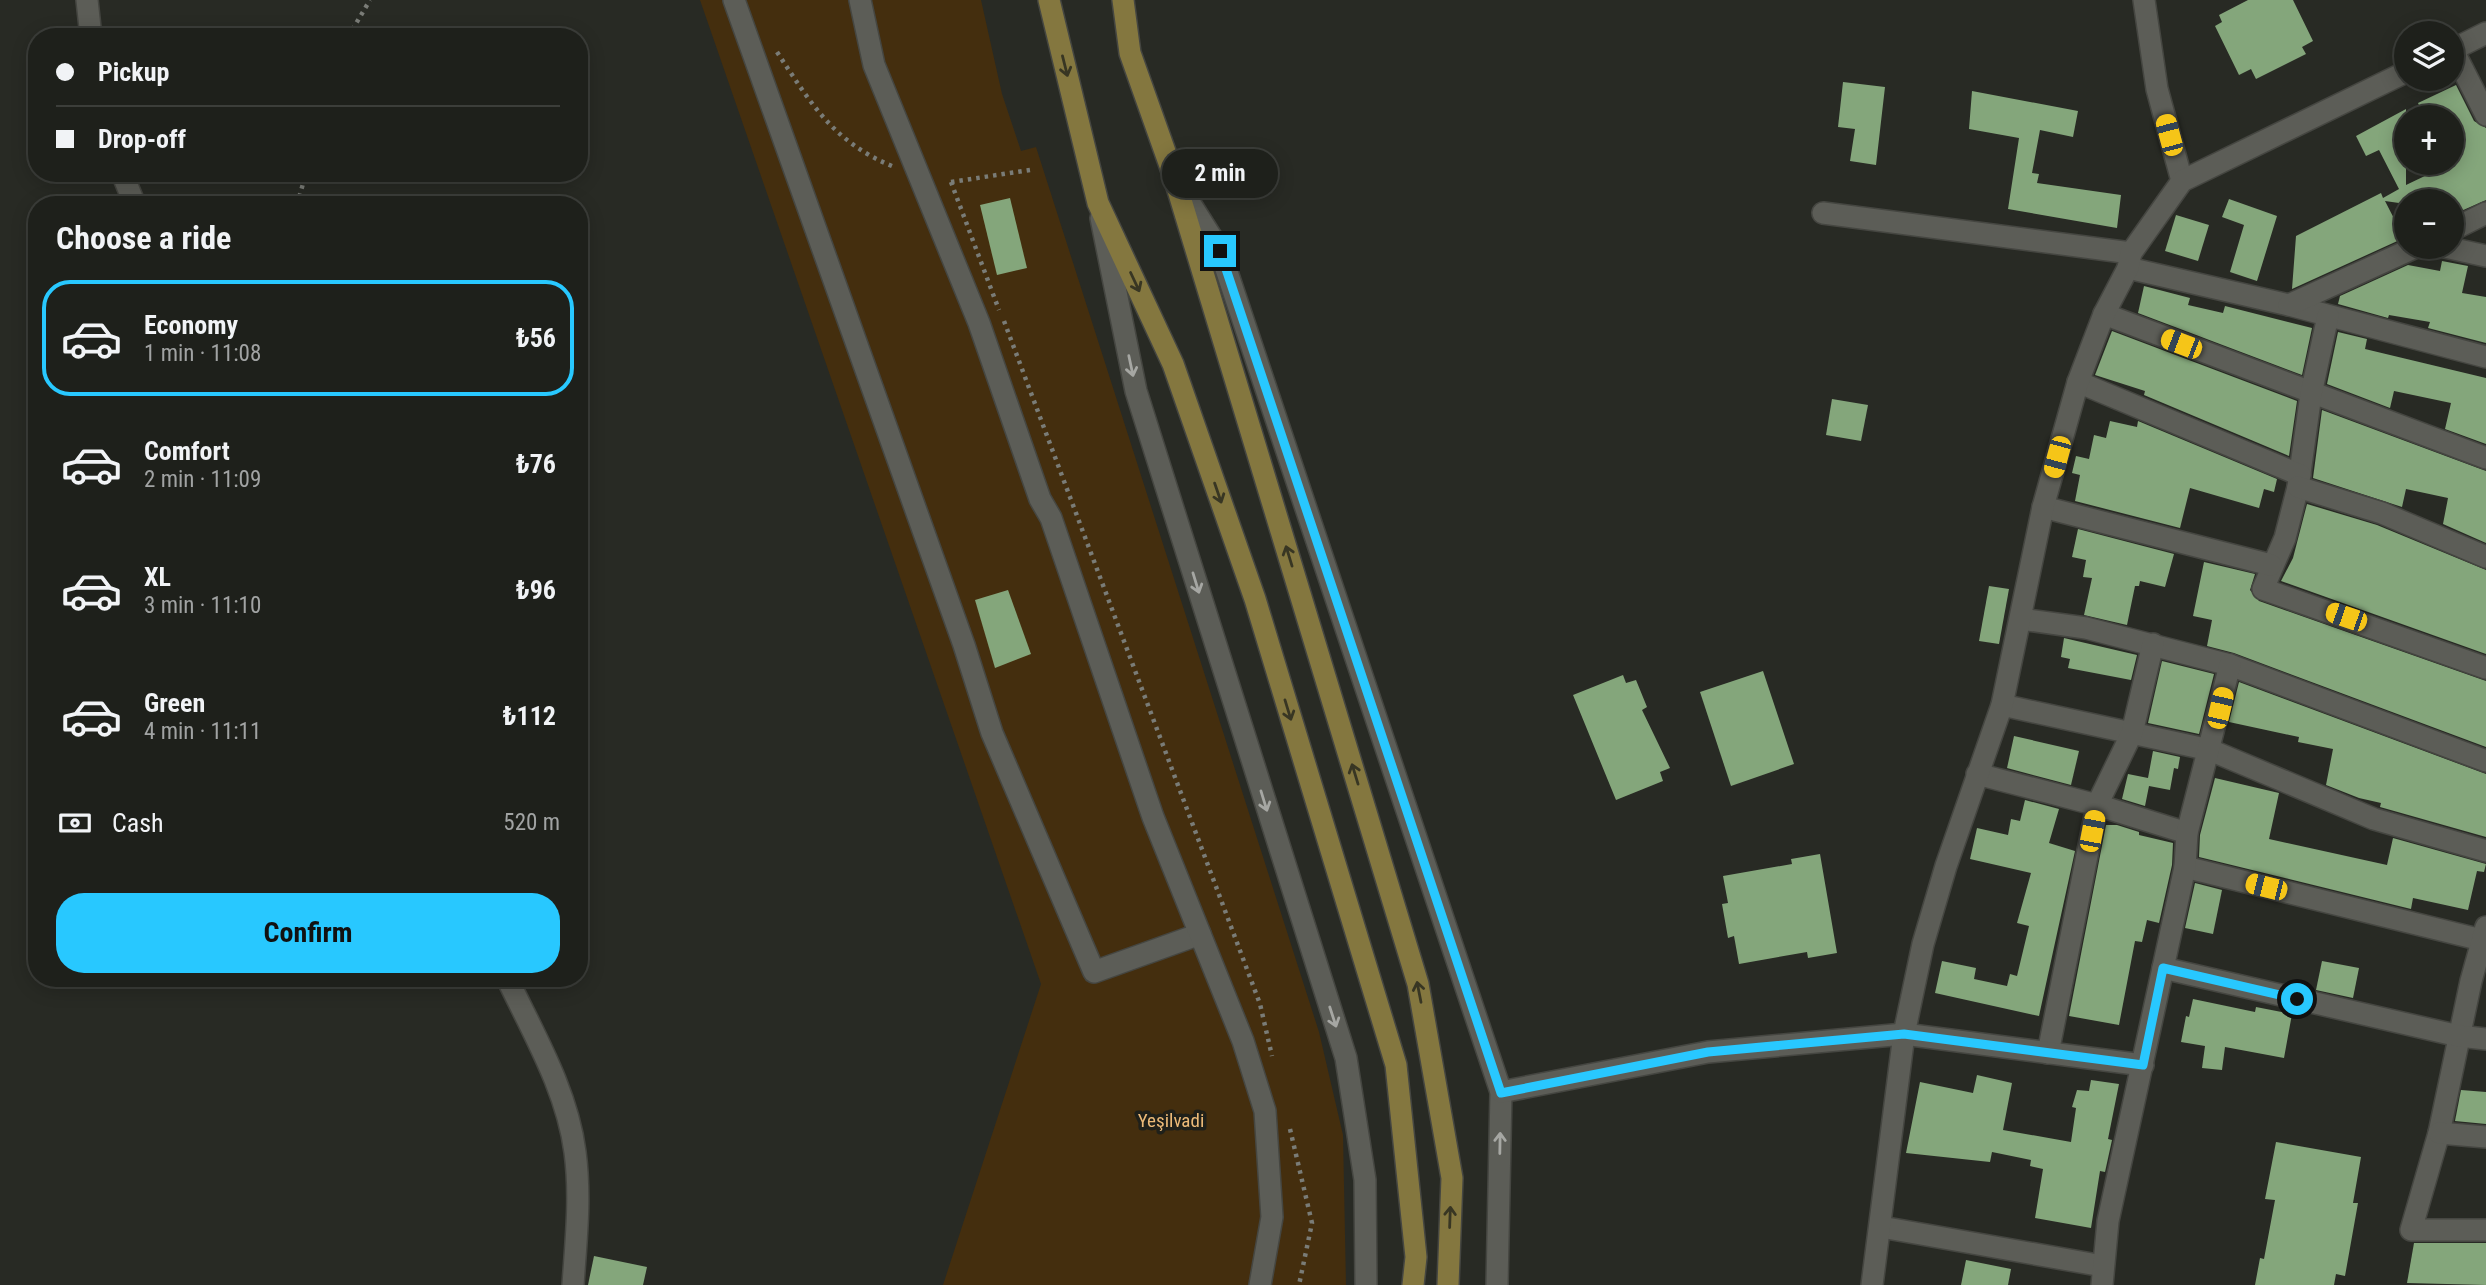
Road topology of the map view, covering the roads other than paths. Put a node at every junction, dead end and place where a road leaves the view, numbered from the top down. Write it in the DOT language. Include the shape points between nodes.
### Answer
graph roads {
  1 [pos="87,0"];
  2 [pos="734,0"];
  3 [pos="860,0"];
  4 [pos="1049,0"];
  5 [pos="1123,0"];
  6 [pos="2144,0"];
  7 [pos="90,28"];
  8 [pos="2486,33"];
  9 [pos="2464,44"];
  10 [pos="2464,73"];
  11 [pos="2394,78"];
  12 [pos="2486,115"];
  13 [pos="1174,177"];
  14 [pos="2182,181"];
  15 [pos="1098,203"];
  16 [pos="1823,213"];
  17 [pos="2486,214"];
  18 [pos="2464,224"];
  19 [pos="2464,251"];
  20 [pos="2486,256"];
  21 [pos="2394,257"];
  22 [pos="2129,260"];
  23 [pos="2289,305"];
  24 [pos="2104,314"];
  25 [pos="2328,316"];
  26 [pos="2486,357"];
  27 [pos="2078,382"];
  28 [pos="2311,394"];
  29 [pos="2486,458"];
  30 [pos="2299,481"];
  31 [pos="2043,507"];
  32 [pos="2486,557"];
  33 [pos="2271,565"];
  34 [pos="2021,619"];
  35 [pos="2152,644"];
  36 [pos="2230,665"];
  37 [pos="2486,668"];
  38 [pos="2003,705"];
  39 [pos="2132,733"];
  40 [pos="2210,750"];
  41 [pos="2486,761"];
  42 [pos="1977,774"];
  43 [pos="2098,805"];
  44 [pos="2186,833"];
  45 [pos="2486,851"];
  46 [pos="2185,867"];
  47 [pos="1200,934"];
  48 [pos="2485,936"];
  49 [pos="2163,968"];
  50 [pos="511,987"];
  51 [pos="1904,1034"];
  52 [pos="2459,1036"];
  53 [pos="2486,1039"];
  54 [pos="2048,1053"];
  55 [pos="2143,1065"];
  56 [pos="1501,1093"];
  57 [pos="2439,1133"];
  58 [pos="2486,1137"];
  59 [pos="1881,1227"];
  60 [pos="2486,1230"];
  61 [pos="2102,1276"];
  62 [pos="573,1285"];
  63 [pos="1260,1285"];
  64 [pos="1366,1285"];
  65 [pos="1413,1285"];
  66 [pos="1448,1285"];
  67 [pos="1497,1285"];
  68 [pos="1872,1285"];
  1 -- 7 [label="street"];
  2 -- 47 [label="street" via="992,733 1094,972"];
  3 -- 47 [label="street" via="874,65 979,323 1153,817"];
  4 -- 15 [label="main road, one-way"];
  5 -- 13 [label="main road" via="1130,53"];
  6 -- 14 [label="street" via="2157,89"];
  8 -- 9 [label="street"];
  10 -- 12 [label="street"];
  11 -- 14 [label="street"];
  13 -- 56 [label="street" via="1220,251"];
  66 -- 13 [label="main road, one-way" via="1452,1178 1418,984"];
  14 -- 22 [label="street"];
  15 -- 64 [label="street, one-way" via="1136,391 1346,1058 1365,1180"];
  15 -- 65 [label="main road, one-way" via="1173,364 1255,599 1396,1065 1416,1257"];
  16 -- 22 [label="street"];
  17 -- 18 [label="street"];
  19 -- 20 [label="street"];
  21 -- 23 [label="street"];
  22 -- 23 [label="street"];
  22 -- 24 [label="street"];
  23 -- 25 [label="street"];
  24 -- 27 [label="street"];
  24 -- 28 [label="street"];
  25 -- 26 [label="street"];
  25 -- 28 [label="street"];
  27 -- 30 [label="street"];
  27 -- 31 [label="street"];
  28 -- 29 [label="street"];
  28 -- 30 [label="street"];
  30 -- 32 [label="street"];
  30 -- 33 [label="street" via="2285,538"];
  31 -- 33 [label="street"];
  31 -- 34 [label="street"];
  33 -- 37 [label="street" via="2263,590"];
  34 -- 35 [label="street"];
  34 -- 38 [label="street"];
  35 -- 36 [label="street"];
  35 -- 39 [label="street"];
  36 -- 40 [label="street"];
  36 -- 41 [label="street"];
  38 -- 39 [label="street"];
  38 -- 42 [label="street"];
  39 -- 40 [label="street"];
  39 -- 43 [label="street"];
  40 -- 44 [label="street"];
  40 -- 45 [label="street" via="2374,819"];
  42 -- 43 [label="street"];
  42 -- 51 [label="street" via="1923,944"];
  43 -- 44 [label="street"];
  43 -- 54 [label="street"];
  44 -- 46 [label="street"];
  46 -- 48 [label="street"];
  46 -- 49 [label="street"];
  47 -- 63 [label="street" via="1265,1111 1272,1217"];
  48 -- 52 [label="street"];
  49 -- 52 [label="street"];
  49 -- 55 [label="street"];
  50 -- 62 [label="street" via="558,1086 575,1149 579,1203"];
  51 -- 54 [label="street"];
  51 -- 56 [label="street" via="1708,1052"];
  51 -- 59 [label="street"];
  52 -- 53 [label="street"];
  52 -- 57 [label="street"];
  54 -- 55 [label="street"];
  55 -- 61 [label="street" via="2108,1221"];
  67 -- 56 [label="street, one-way"];
  57 -- 58 [label="street"];
  57 -- 60 [label="street" via="2411,1230"];
  59 -- 61 [label="street"];
  59 -- 68 [label="street"];
}
